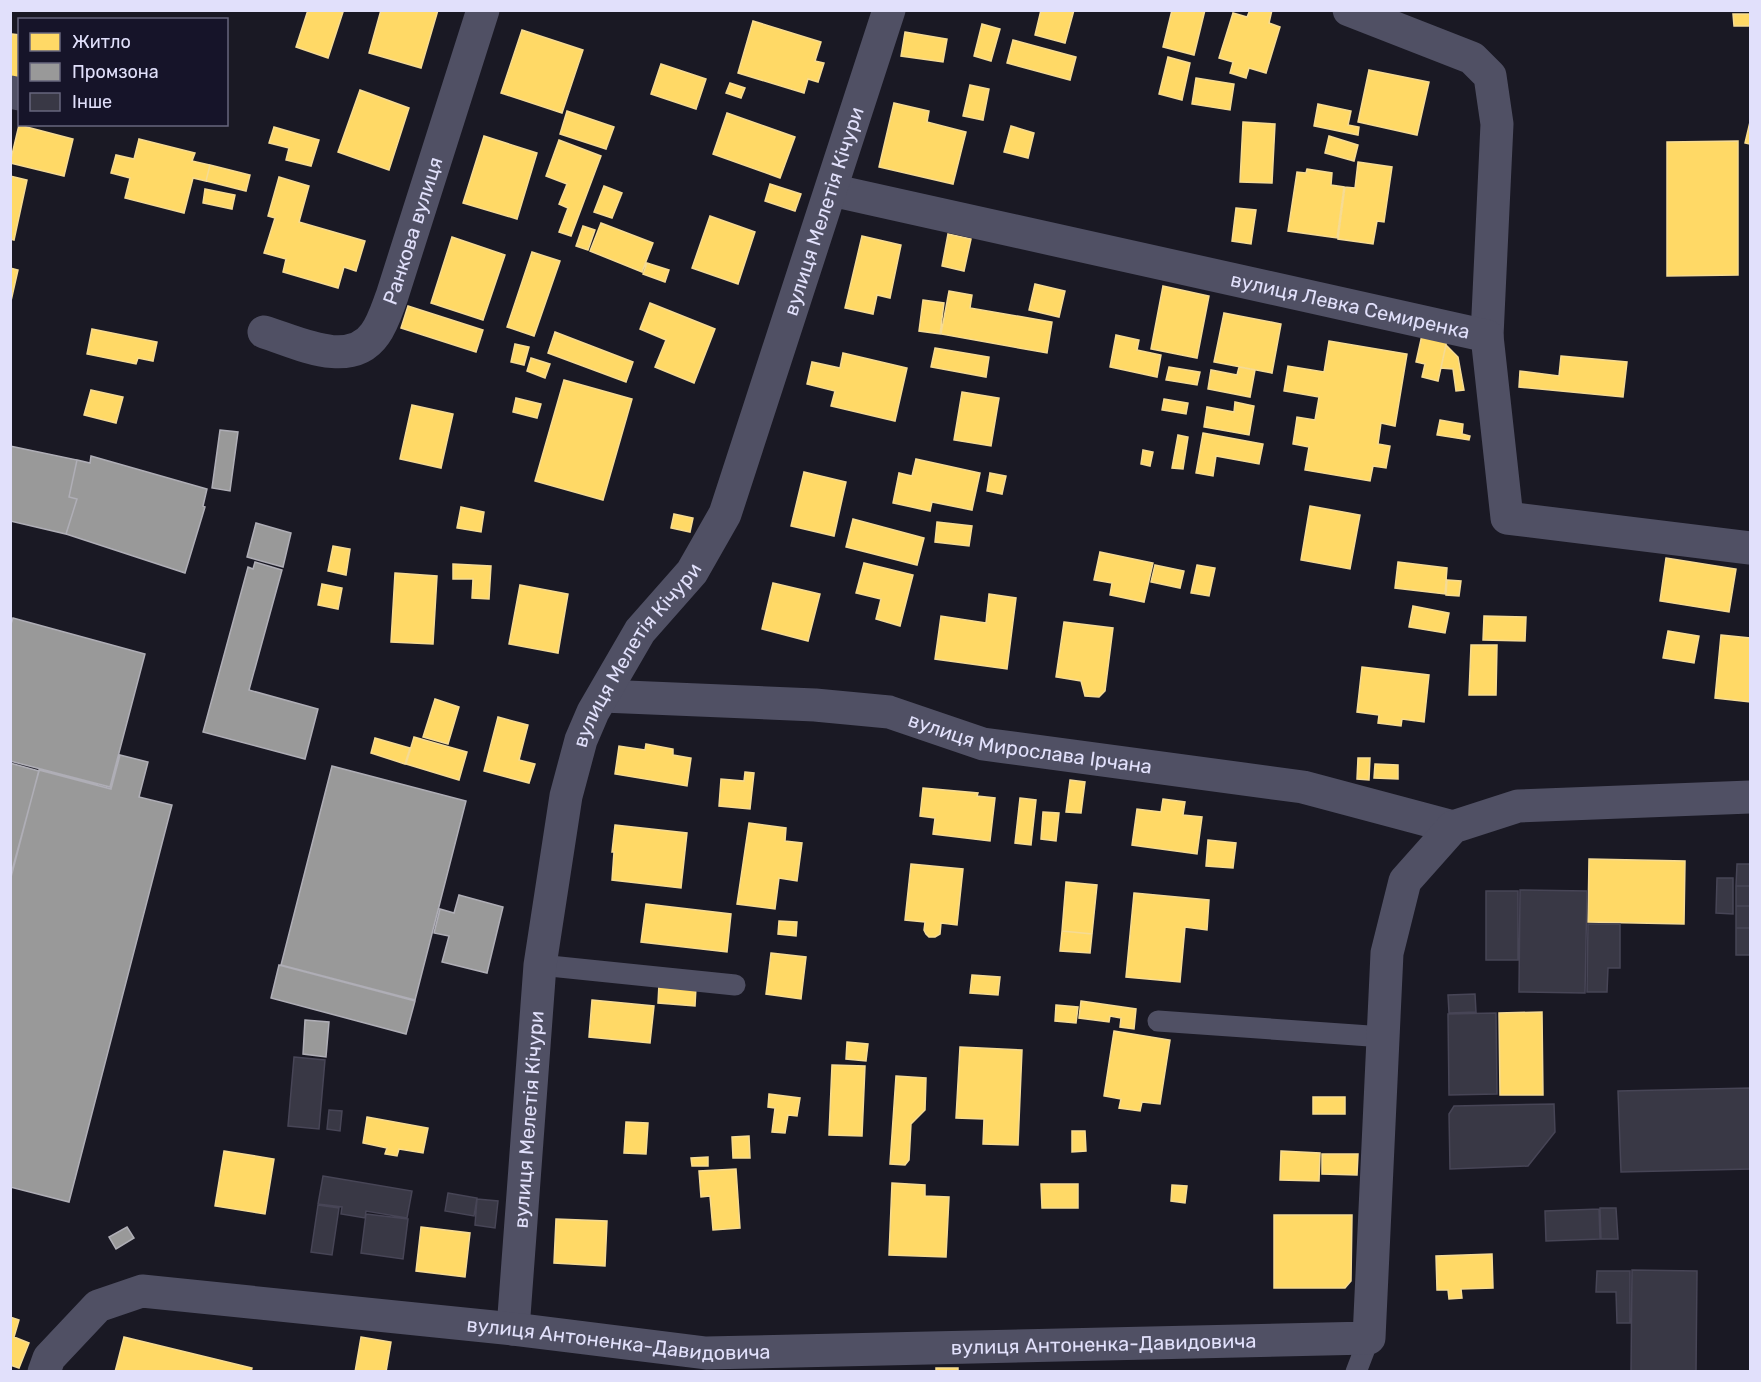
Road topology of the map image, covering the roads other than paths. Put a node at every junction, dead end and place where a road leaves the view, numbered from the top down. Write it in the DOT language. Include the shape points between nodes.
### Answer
graph roads {
  1 [pos="483,10"];
  2 [pos="889,10"];
  3 [pos="1349,10"];
  4 [pos="831,190"];
  5 [pos="264,332"];
  6 [pos="1487,336"];
  7 [pos="1750,548"];
  8 [pos="603,696"];
  9 [pos="1750,797"];
  10 [pos="1453,827"];
  11 [pos="540,965"];
  12 [pos="735,986"];
  13 [pos="1158,1021"];
  14 [pos="1384,1037"];
  15 [pos="513,1329"];
  16 [pos="1369,1338"];
  17 [pos="707,1362"];
  18 [pos="44,1371"];
  19 [pos="1356,1371"];
  1 -- 5 [label="street, Ранкова вулиця" via="392,296 374,336 358,349 339,353"];
  2 -- 4 [label="street, вулиця Мелетія Кічури"];
  3 -- 6 [label="street" via="1472,58 1490,76 1497,124"];
  4 -- 6 [label="street, вулиця Левка Семиренка"];
  4 -- 8 [label="street, вулиця Мелетія Кічури" via="725,514 692,572 640,631"];
  6 -- 7 [label="street, вулиця Левка Семиренка" via="1507,518"];
  8 -- 10 [label="street, вулиця Мирослава Ірчана" via="889,712 983,744 1303,787"];
  8 -- 11 [label="street, вулиця Мелетія Кічури" via="581,740 566,796"];
  9 -- 10 [label="street" via="1518,806"];
  10 -- 14 [label="street" via="1405,881 1387,953"];
  11 -- 12 [label="lane"];
  11 -- 15 [label="street, вулиця Мелетія Кічури"];
  13 -- 14 [label="lane"];
  14 -- 16 [label="street"];
  15 -- 17 [label="street, вулиця Антоненка-Давидовича"];
  15 -- 18 [label="street, вулиця Антоненка-Давидовича" via="142,1290 98,1306 49,1358"];
  16 -- 17 [label="street, вулиця Антоненка-Давидовича"];
  16 -- 19 [label="lane"];
}
